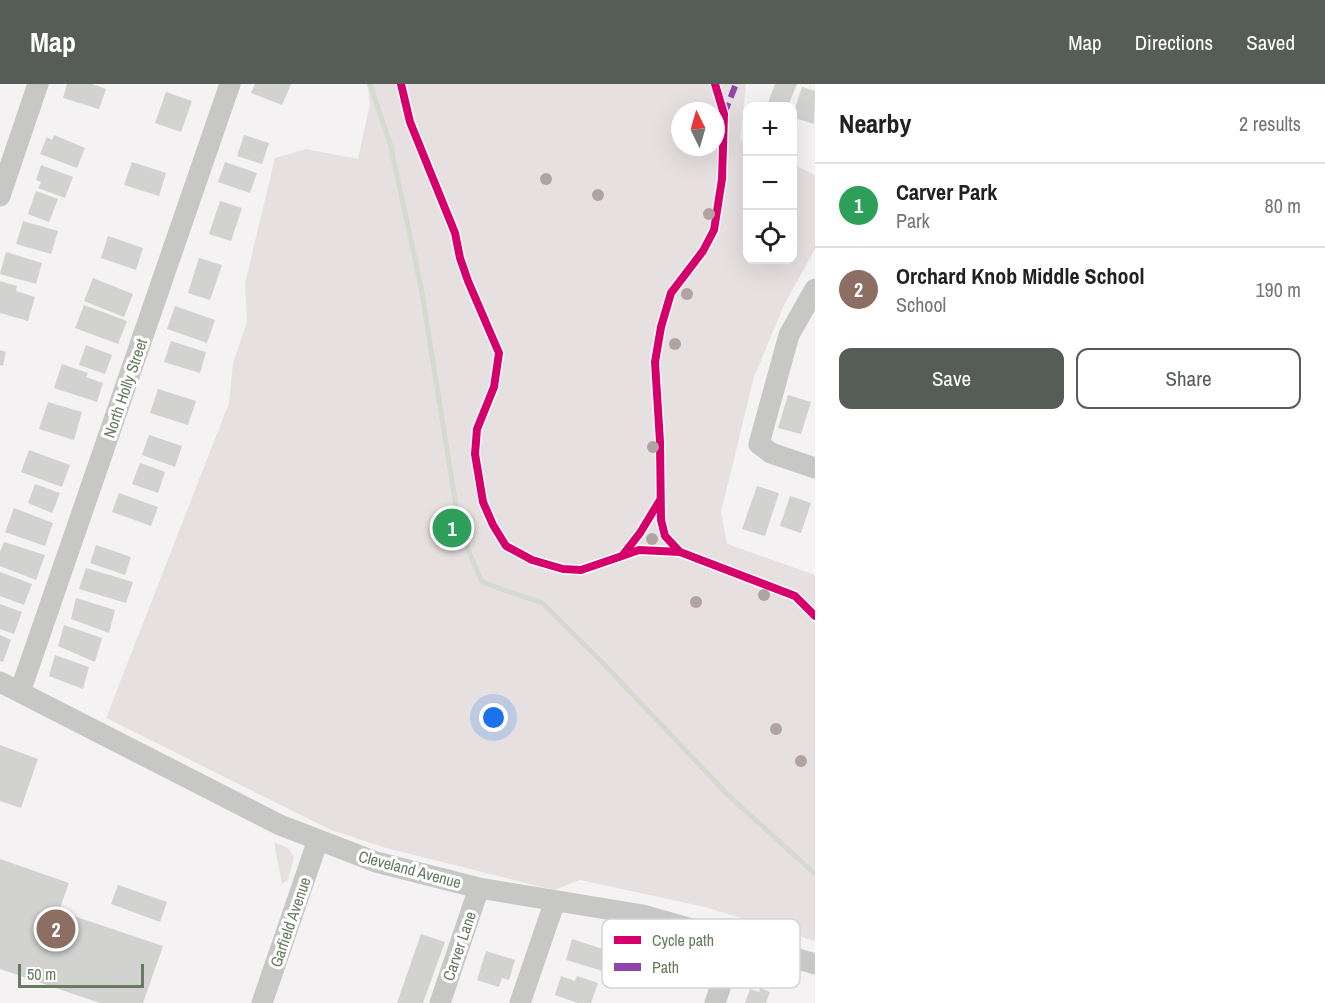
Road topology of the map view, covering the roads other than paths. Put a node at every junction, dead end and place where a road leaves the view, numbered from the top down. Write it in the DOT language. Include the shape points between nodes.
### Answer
graph roads {
  1 [pos="38,84"];
  2 [pos="230,84"];
  3 [pos="0,196"];
  4 [pos="815,290"];
  5 [pos="815,468"];
  6 [pos="0,682"];
  7 [pos="20,692"];
  8 [pos="318,840"];
  9 [pos="479,888"];
  10 [pos="555,901"];
  11 [pos="658,919"];
  12 [pos="800,959"];
  13 [pos="815,964"];
  14 [pos="720,988"];
  15 [pos="262,1003"];
  16 [pos="440,1003"];
  17 [pos="520,1003"];
  18 [pos="715,1003"];
  1 -- 3 [label="street"];
  2 -- 7 [label="street, North Holly Street"];
  4 -- 5 [label="street" via="789,335 759,444 771,453"];
  6 -- 7 [label="street, Cleveland Avenue"];
  7 -- 8 [label="street, Cleveland Avenue" via="280,825"];
  8 -- 9 [label="street, Cleveland Avenue" via="376,862"];
  8 -- 15 [label="street, Garfield Avenue"];
  9 -- 10 [label="street, Cleveland Avenue"];
  9 -- 16 [label="street, Carver Lane"];
  10 -- 11 [label="street, Cleveland Avenue"];
  10 -- 17 [label="street"];
  12 -- 13 [label="street, Cleveland Avenue"];
  14 -- 18 [label="street"];
}
